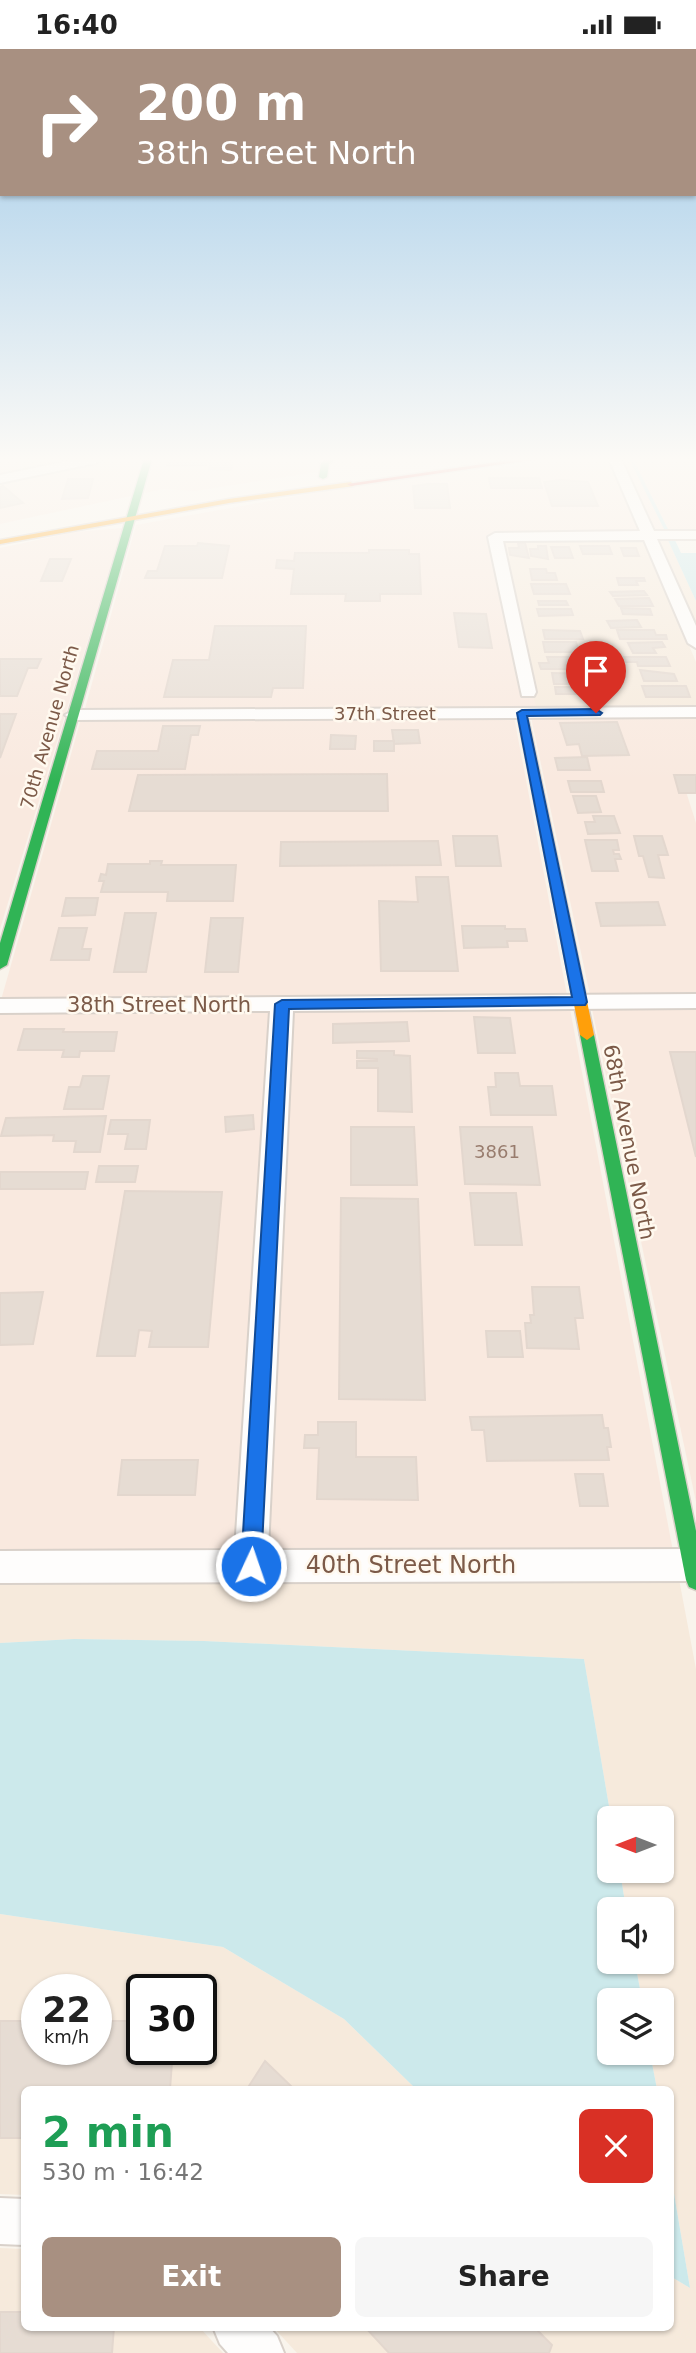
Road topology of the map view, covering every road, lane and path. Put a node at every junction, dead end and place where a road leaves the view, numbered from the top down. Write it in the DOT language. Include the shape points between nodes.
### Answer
graph roads {
  1 [pos="117,567"];
  2 [pos="501,567"];
  3 [pos="663,567"];
  4 [pos="696,643"];
  5 [pos="528,692"];
  6 [pos="696,712"];
  7 [pos="522,713"];
  8 [pos="74,715"];
  9 [pos="0,965"];
  10 [pos="696,1001"];
  11 [pos="580,1002"];
  12 [pos="282,1004"];
  13 [pos="0,1006"];
  14 [pos="251,1566"];
  15 [pos="0,1567"];
  16 [pos="695,1570"];
  17 [pos="0,2221"];
  18 [pos="21,2222"];
  19 [pos="241,2331"];
  20 [pos="260,2353"];
  1 -- 8 [label="main road, 70th Avenue North"];
  2 -- 5 [label="street"];
  3 -- 4 [label="street"];
  6 -- 7 [label="street, 37th Street"];
  7 -- 8 [label="street, 37th Street"];
  7 -- 11 [label="main road, 68th Avenue North"];
  8 -- 9 [label="main road, 70th Avenue North"];
  10 -- 11 [label="street, 38th Street North"];
  11 -- 12 [label="street, 38th Street North"];
  11 -- 16 [label="main road, 68th Avenue North"];
  12 -- 13 [label="street, 38th Street North"];
  12 -- 14 [label="street"];
  14 -- 15 [label="street, 40th Street North"];
  14 -- 16 [label="street, 40th Street North"];
  17 -- 18 [label="street"];
  19 -- 20 [label="street"];
}
